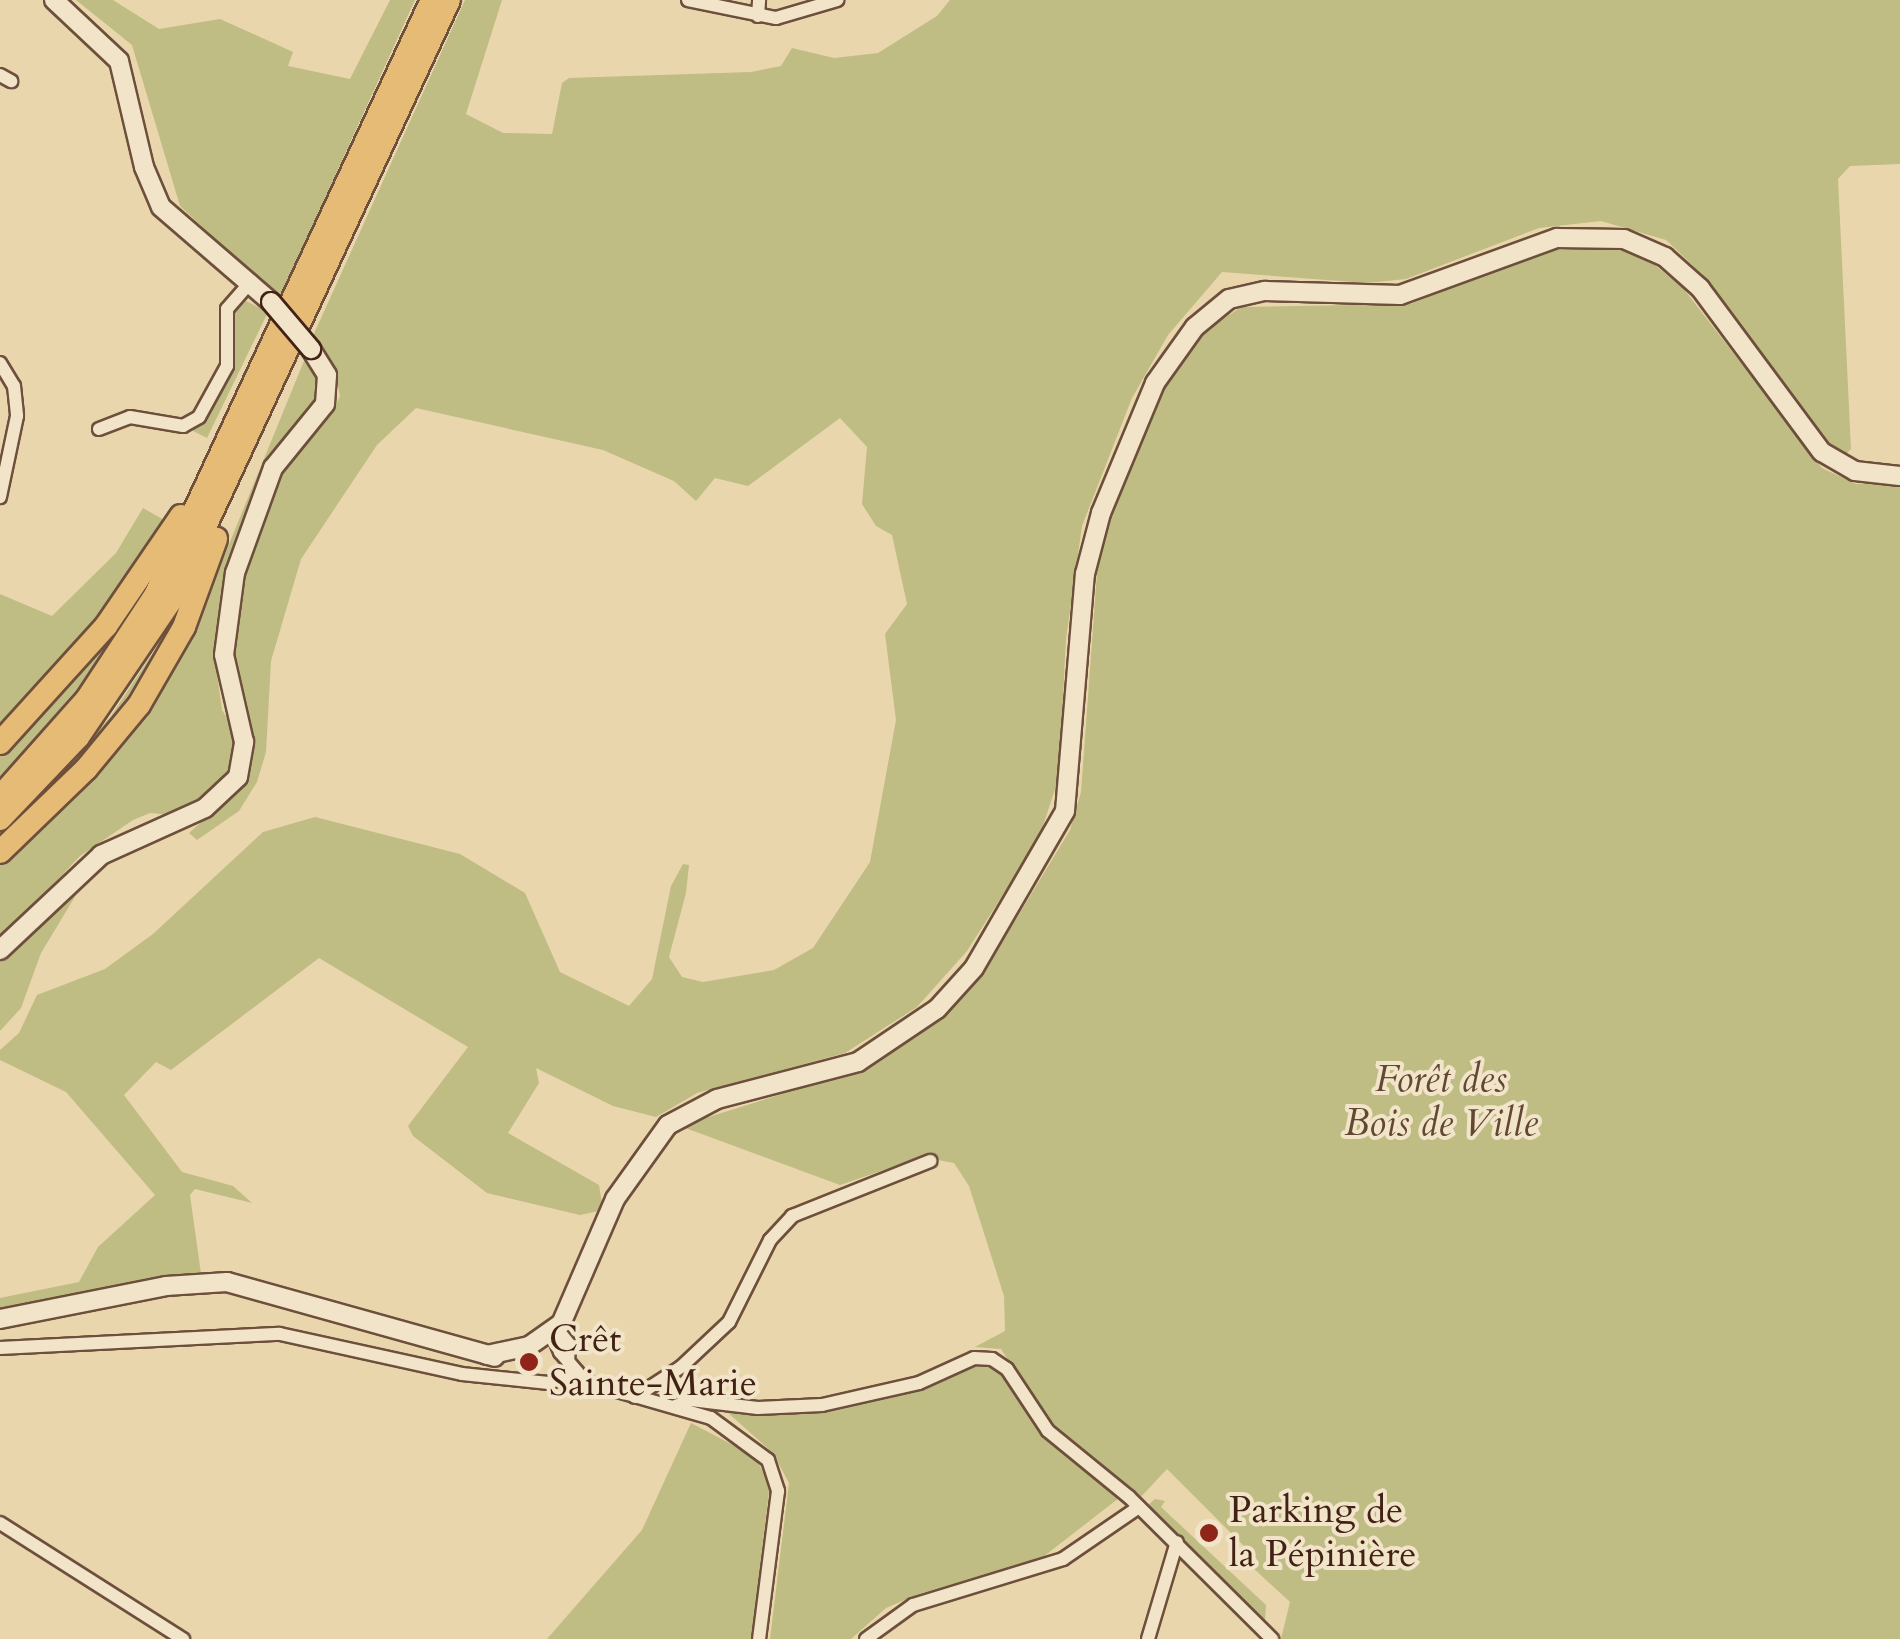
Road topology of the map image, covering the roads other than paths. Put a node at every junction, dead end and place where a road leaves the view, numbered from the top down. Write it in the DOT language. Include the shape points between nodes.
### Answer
graph roads {
  1 [pos="54,0"];
  2 [pos="432,0"];
  3 [pos="449,0"];
  4 [pos="688,0"];
  5 [pos="759,0"];
  6 [pos="837,0"];
  7 [pos="758,16"];
  8 [pos="251,281"];
  9 [pos="0,363"];
  10 [pos="262,410"];
  11 [pos="240,420"];
  12 [pos="99,428"];
  13 [pos="1900,476"];
  14 [pos="0,497"];
  15 [pos="0,743"];
  16 [pos="0,798"];
  17 [pos="0,820"];
  18 [pos="0,852"];
  19 [pos="2,947"];
  20 [pos="930,1161"];
  21 [pos="0,1319"];
  22 [pos="557,1335"];
  23 [pos="0,1348"];
  24 [pos="571,1367"];
  25 [pos="634,1397"];
  26 [pos="676,1406"];
  27 [pos="1140,1507"];
  28 [pos="0,1524"];
  29 [pos="1177,1542"];
  30 [pos="183,1639"];
  31 [pos="759,1639"];
  32 [pos="866,1639"];
  33 [pos="1148,1639"];
  34 [pos="1272,1639"];
  1 -- 8 [label="main road" via="119,61 144,168 161,207"];
  2 -- 11 [label="highway"];
  3 -- 10 [label="highway"];
  4 -- 7 [label="street"];
  5 -- 7 [label="street"];
  6 -- 7 [label="street" via="788,17"];
  8 -- 12 [label="street" via="227,309 227,366 206,410 183,426 142,416"];
  8 -- 19 [label="main road, bridge" via="327,375 326,404 273,468 236,574 224,655 244,742 238,777 205,808 101,855"];
  9 -- 14 [label="street" via="14,386 17,416"];
  10 -- 17 [label="highway" via="153,631 78,736"];
  10 -- 18 [label="highway" via="194,602 158,676 112,740"];
  11 -- 15 [label="highway" via="123,606"];
  11 -- 16 [label="highway" via="134,630 66,726"];
  13 -- 22 [label="main road" via="1855,471 1822,452 1700,288 1665,258 1624,240 1556,238 1400,295 1265,291 1229,300 1195,327 1164,367 1112,483 1085,574 1065,811 974,968 937,1008 858,1062 717,1100 679,1117 651,1141 632,1173 585,1306"];
  20 -- 25 [label="street" via="792,1216 770,1240 729,1322 681,1368"];
  21 -- 22 [label="main road" via="166,1286 227,1282 514,1359"];
  22 -- 24 [label="street"];
  23 -- 24 [label="street" via="280,1334 462,1374 549,1383"];
  24 -- 25 [label="street" via="593,1386"];
  25 -- 26 [label="street"];
  26 -- 27 [label="street" via="691,1400 758,1408 822,1405 919,1382 974,1358 992,1359 1007,1369 1040,1424"];
  26 -- 31 [label="street" via="752,1444 777,1480"];
  27 -- 29 [label="street"];
  27 -- 32 [label="street" via="1063,1559 913,1604"];
  28 -- 30 [label="street"];
  29 -- 33 [label="street"];
  29 -- 34 [label="street"];
}
